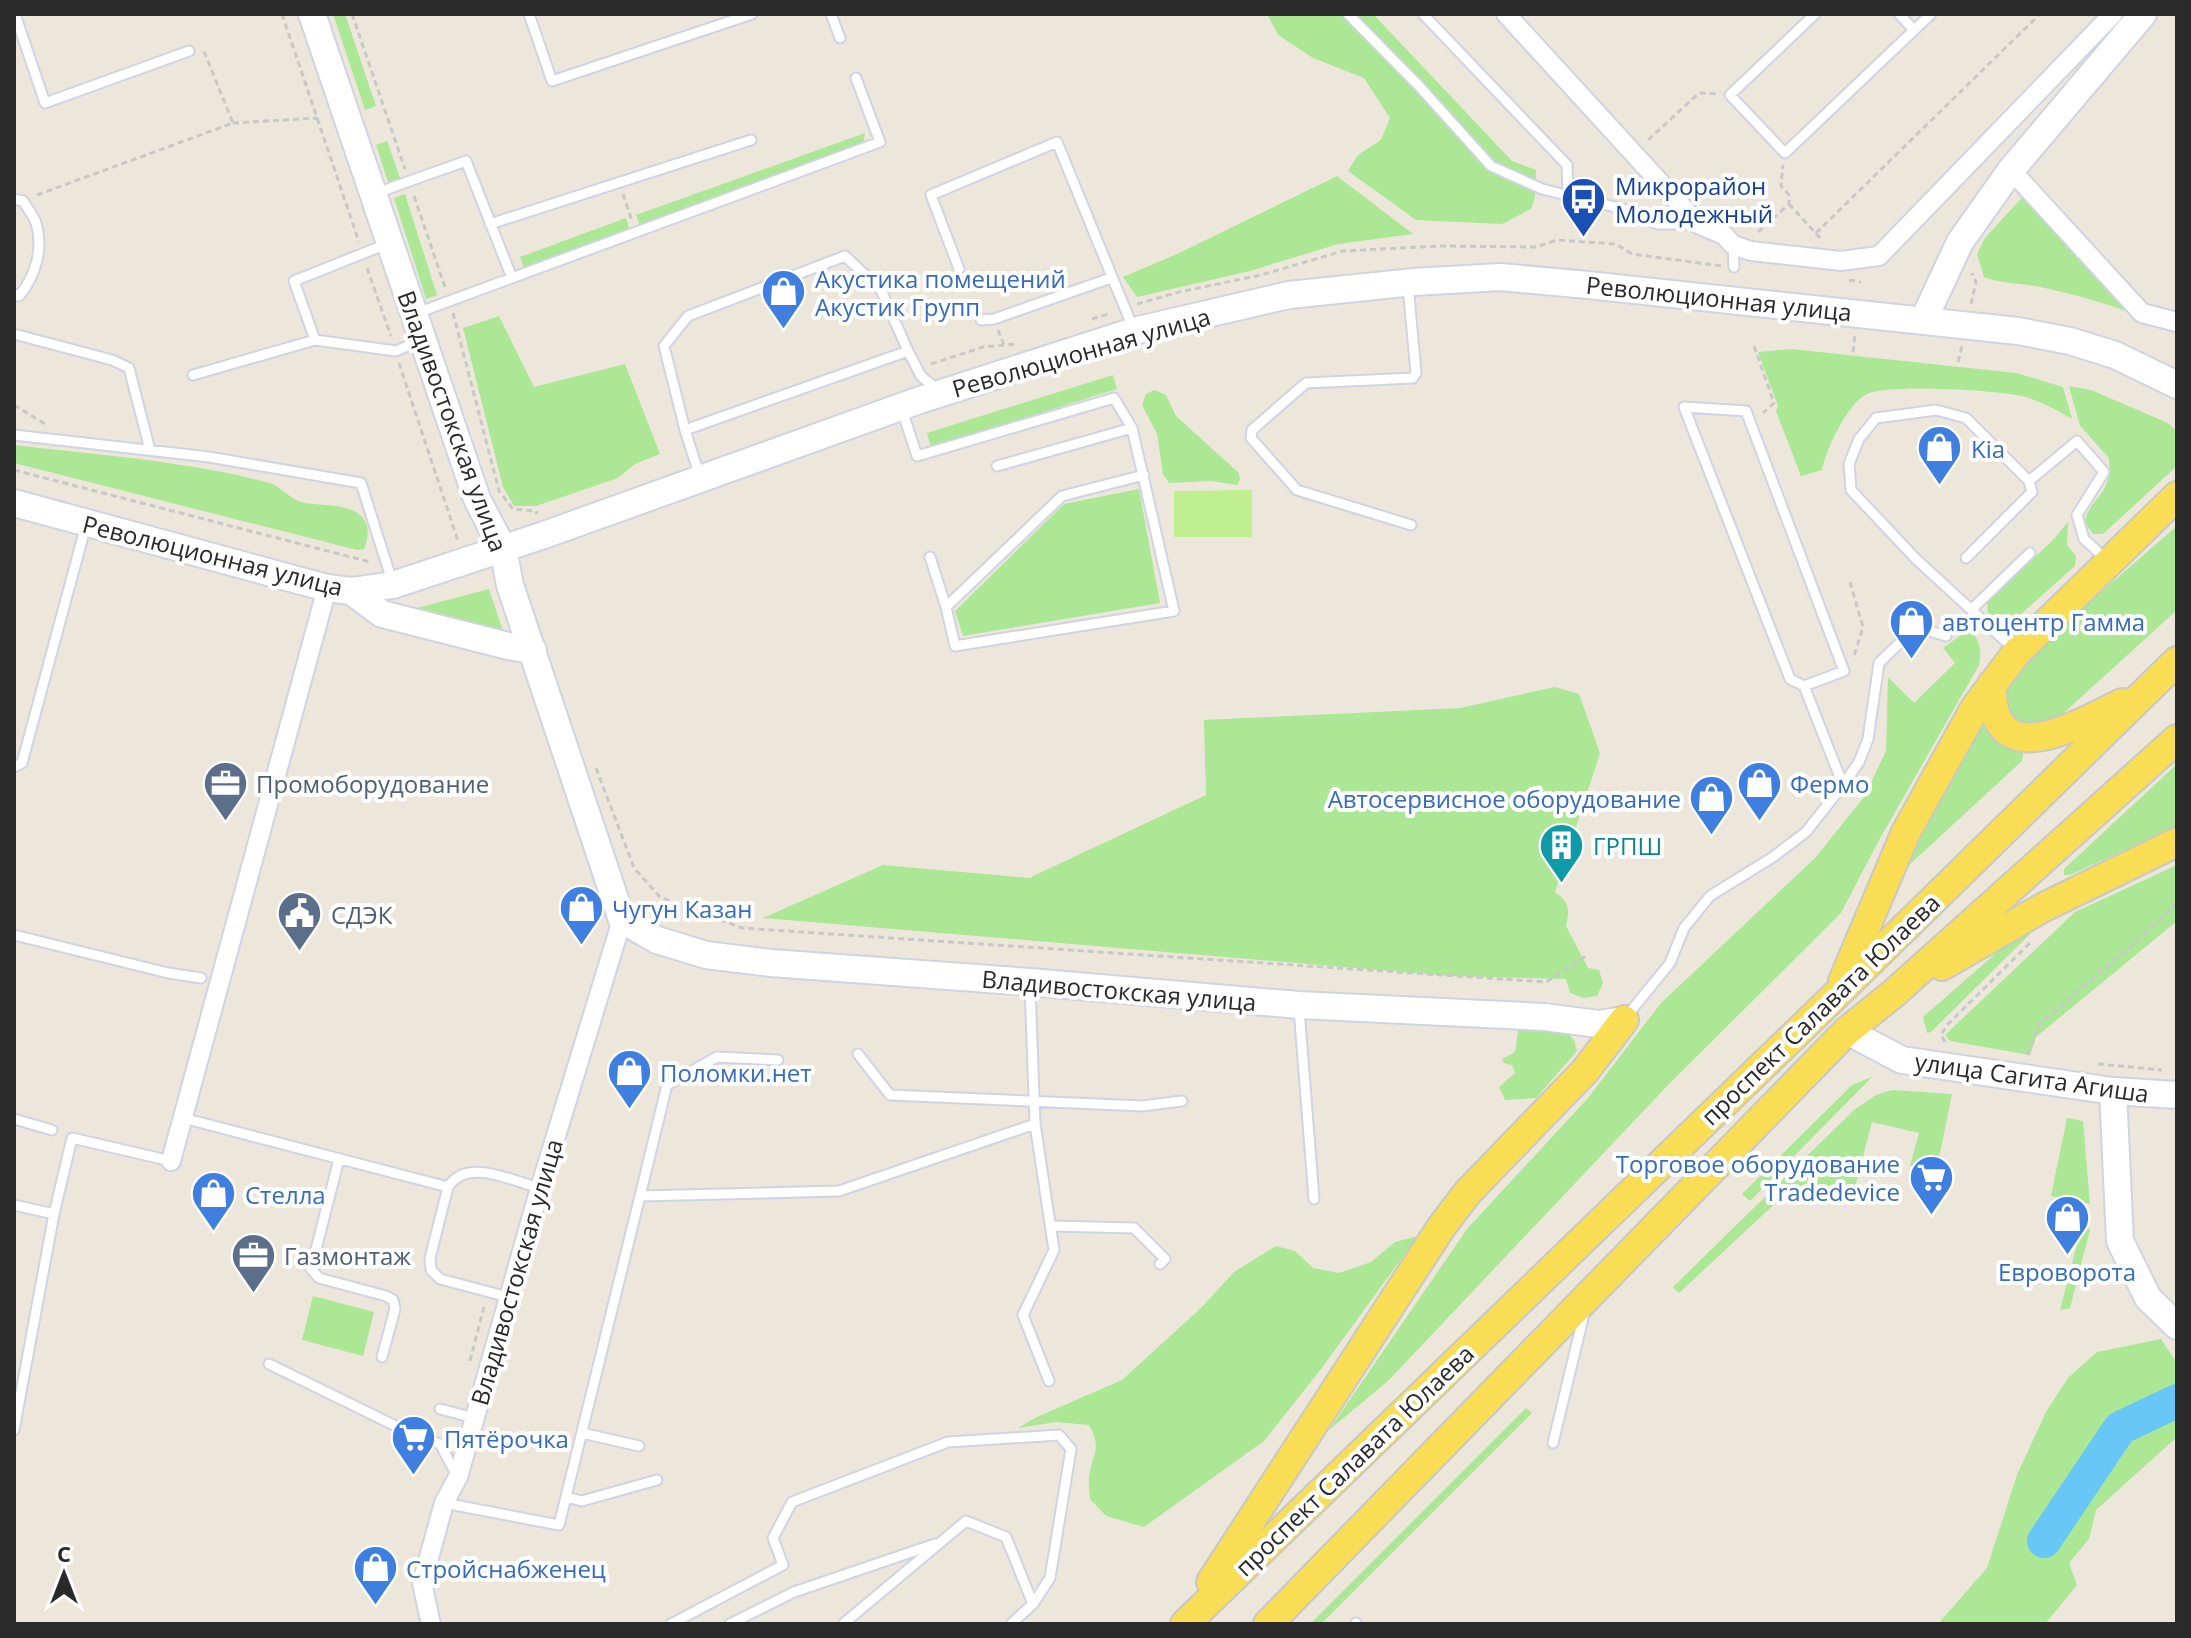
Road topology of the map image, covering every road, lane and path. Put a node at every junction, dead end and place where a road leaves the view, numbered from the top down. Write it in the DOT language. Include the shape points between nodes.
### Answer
graph roads {
  1 [pos="15,14"];
  2 [pos="282,14"];
  3 [pos="312,14"];
  4 [pos="352,14"];
  5 [pos="529,14"];
  6 [pos="752,14"];
  7 [pos="831,14"];
  8 [pos="1348,14"];
  9 [pos="1423,14"];
  10 [pos="1506,14"];
  11 [pos="1815,14"];
  12 [pos="1899,14"];
  13 [pos="1931,14"];
  14 [pos="2040,14"];
  15 [pos="2113,14"];
  16 [pos="2143,14"];
  17 [pos="1914,30"];
  18 [pos="840,38"];
  19 [pos="189,51"];
  20 [pos="856,78"];
  21 [pos="1730,95"];
  22 [pos="317,118"];
  23 [pos="233,123"];
  24 [pos="751,140"];
  25 [pos="1634,153"];
  26 [pos="1785,153"];
  27 [pos="2011,170"];
  28 [pos="410,181"];
  29 [pos="373,194"];
  30 [pos="1568,194"];
  31 [pos="18,200"];
  32 [pos="1789,204"];
  33 [pos="490,224"];
  34 [pos="1698,224"];
  35 [pos="1816,233"];
  36 [pos="389,243"];
  37 [pos="1733,245"];
  38 [pos="362,253"];
  39 [pos="1841,261"];
  40 [pos="1734,267"];
  41 [pos="959,269"];
  42 [pos="1972,272"];
  43 [pos="512,278"];
  44 [pos="1111,278"];
  45 [pos="1408,283"];
  46 [pos="14,294"];
  47 [pos="450,301"];
  48 [pos="413,314"];
  49 [pos="1924,319"];
  50 [pos="981,320"];
  51 [pos="2177,322"];
  52 [pos="1966,325"];
  53 [pos="1134,331"];
  54 [pos="14,334"];
  55 [pos="315,340"];
  56 [pos="421,340"];
  57 [pos="1754,346"];
  58 [pos="396,351"];
  59 [pos="908,351"];
  60 [pos="1958,362"];
  61 [pos="193,375"];
  62 [pos="2177,385"];
  63 [pos="942,393"];
  64 [pos="14,405"];
  65 [pos="901,406"];
  66 [pos="1751,424"];
  67 [pos="1132,428"];
  68 [pos="685,430"];
  69 [pos="14,435"];
  70 [pos="59,440"];
  71 [pos="150,450"];
  72 [pos="997,466"];
  73 [pos="14,470"];
  74 [pos="1144,475"];
  75 [pos="701,480"];
  76 [pos="2029,481"];
  77 [pos="2177,496"];
  78 [pos="14,503"];
  79 [pos="536,511"];
  80 [pos="86,525"];
  81 [pos="1411,525"];
  82 [pos="456,537"];
  83 [pos="503,549"];
  84 [pos="2030,553"];
  85 [pos="930,557"];
  86 [pos="1966,558"];
  87 [pos="2111,563"];
  88 [pos="390,575"];
  89 [pos="1850,582"];
  90 [pos="339,589"];
  91 [pos="946,607"];
  92 [pos="1971,610"];
  93 [pos="1946,636"];
  94 [pos="533,650"];
  95 [pos="2017,652"];
  96 [pos="2177,661"];
  97 [pos="1844,671"];
  98 [pos="1992,684"];
  99 [pos="1804,686"];
  100 [pos="2145,692"];
  101 [pos="2177,739"];
  102 [pos="595,764"];
  103 [pos="14,767"];
  104 [pos="1843,785"];
  105 [pos="2177,842"];
  106 [pos="2177,903"];
  107 [pos="622,920"];
  108 [pos="14,935"];
  109 [pos="2037,937"];
  110 [pos="1586,956"];
  111 [pos="201,978"];
  112 [pos="1030,982"];
  113 [pos="1838,993"];
  114 [pos="1893,994"];
  115 [pos="1299,1005"];
  116 [pos="1572,1020"];
  117 [pos="1624,1020"];
  118 [pos="1847,1031"];
  119 [pos="1956,1046"];
  120 [pos="858,1054"];
  121 [pos="2023,1058"];
  122 [pos="778,1060"];
  123 [pos="2087,1063"];
  124 [pos="2162,1070"];
  125 [pos="1585,1071"];
  126 [pos="2113,1091"];
  127 [pos="2177,1095"];
  128 [pos="1034,1100"];
  129 [pos="1182,1101"];
  130 [pos="183,1118"];
  131 [pos="14,1119"];
  132 [pos="1035,1124"];
  133 [pos="52,1130"];
  134 [pos="339,1159"];
  135 [pos="171,1161"];
  136 [pos="448,1187"];
  137 [pos="540,1188"];
  138 [pos="640,1196"];
  139 [pos="1314,1199"];
  140 [pos="14,1205"];
  141 [pos="54,1214"];
  142 [pos="1051,1226"];
  143 [pos="1160,1264"];
  144 [pos="488,1292"];
  145 [pos="508,1297"];
  146 [pos="1587,1299"];
  147 [pos="2177,1326"];
  148 [pos="382,1357"];
  149 [pos="269,1364"];
  150 [pos="468,1368"];
  151 [pos="1049,1381"];
  152 [pos="440,1409"];
  153 [pos="474,1418"];
  154 [pos="14,1430"];
  155 [pos="582,1433"];
  156 [pos="1553,1443"];
  157 [pos="639,1446"];
  158 [pos="458,1477"];
  159 [pos="657,1480"];
  160 [pos="566,1497"];
  161 [pos="444,1503"];
  162 [pos="942,1542"];
  163 [pos="1033,1604"];
  164 [pos="431,1624"];
  165 [pos="671,1624"];
  166 [pos="730,1624"];
  167 [pos="843,1624"];
  168 [pos="1011,1624"];
  169 [pos="1184,1624"];
  170 [pos="1268,1624"];
  1 -- 19 [label="lane" via="45,103"];
  2 -- 22 [label="path"];
  3 -- 29 [label="main road, Владивостокская улица"];
  4 -- 28 [label="path"];
  5 -- 6 [label="lane" via="552,81"];
  7 -- 18 [label="lane"];
  8 -- 30 [label="lane" via="1491,166 1542,189"];
  9 -- 30 [label="lane" via="1567,165"];
  10 -- 25 [label="street"];
  11 -- 21 [label="lane"];
  12 -- 17 [label="lane"];
  13 -- 17 [label="lane"];
  14 -- 35 [label="path"];
  15 -- 39 [label="street" via="1879,256"];
  16 -- 27 [label="main road"];
  17 -- 26 [label="lane"];
  19 -- 23 [label="path" via="202,46"];
  20 -- 43 [label="lane" via="880,142"];
  21 -- 25 [label="path" via="1699,93"];
  21 -- 26 [label="lane"];
  22 -- 23 [label="path"];
  22 -- 38 [label="path"];
  23 -- 31 [label="path"];
  24 -- 33 [label="lane"];
  25 -- 34 [label="street"];
  26 -- 32 [label="path" via="1781,186"];
  27 -- 49 [label="main road" via="1960,242"];
  27 -- 51 [label="street" via="2142,313"];
  28 -- 29 [label="lane"];
  28 -- 33 [label="lane" via="466,161"];
  28 -- 47 [label="path"];
  29 -- 36 [label="main road, Владивостокская улица"];
  30 -- 34 [label="lane" via="1631,211 1657,224"];
  31 -- 46 [label="lane" via="36,223 39,253 30,282 19,296"];
  32 -- 35 [label="path"];
  32 -- 37 [label="path" via="1757,233"];
  33 -- 43 [label="lane"];
  34 -- 37 [label="street"];
  35 -- 39 [label="path"];
  36 -- 38 [label="lane"];
  36 -- 48 [label="main road, Владивостокская улица"];
  37 -- 39 [label="street"];
  37 -- 40 [label="lane"];
  38 -- 55 [label="lane" via="294,281"];
  38 -- 58 [label="path"];
  41 -- 44 [label="lane" via="931,195 1057,142"];
  42 -- 52 [label="path" via="1976,282"];
  43 -- 47 [label="lane"];
  44 -- 50 [label="lane"];
  44 -- 53 [label="lane"];
  45 -- 49 [label="main road, Революционная улица" via="1500,277"];
  45 -- 53 [label="main road, Революционная улица" via="1289,295"];
  45 -- 81 [label="lane" via="1413,378 1306,383 1252,430 1251,438 1297,490"];
  47 -- 48 [label="lane"];
  47 -- 79 [label="path" via="499,491 513,509"];
  48 -- 56 [label="main road, Владивостокская улица"];
  49 -- 52 [label="main road, Революционная улица"];
  52 -- 60 [label="path"];
  52 -- 62 [label="main road, Революционная улица" via="2070,341 2115,355"];
  53 -- 63 [label="main road, Революционная улица"];
  54 -- 71 [label="lane" via="129,368"];
  55 -- 58 [label="lane"];
  55 -- 61 [label="lane"];
  56 -- 58 [label="lane"];
  56 -- 83 [label="main road, Владивостокская улица" via="477,499"];
  57 -- 66 [label="path" via="1774,403"];
  58 -- 82 [label="path"];
  59 -- 63 [label="lane" via="921,376"];
  59 -- 68 [label="lane"];
  59 -- 68 [label="lane" via="881,290 845,256 688,316 664,346"];
  63 -- 65 [label="main road, Революционная улица"];
  64 -- 70 [label="path" via="55,431"];
  65 -- 67 [label="lane" via="917,456 1114,398"];
  65 -- 75 [label="main road, Революционная улица"];
  66 -- 97 [label="lane"];
  66 -- 99 [label="lane" via="1746,411 1684,407 1790,679"];
  67 -- 72 [label="lane"];
  67 -- 74 [label="lane"];
  68 -- 75 [label="lane"];
  69 -- 70 [label="lane"];
  70 -- 71 [label="lane"];
  71 -- 88 [label="lane" via="361,483"];
  73 -- 88 [label="path"];
  74 -- 91 [label="lane" via="1062,496"];
  74 -- 91 [label="lane" via="1174,611 955,646"];
  75 -- 83 [label="main road, Революционная улица"];
  76 -- 86 [label="lane" via="2032,492"];
  76 -- 87 [label="lane" via="2077,441 2104,472 2077,515 2080,527 2084,539"];
  76 -- 92 [label="lane" via="1966,418 1936,410 1876,418 1859,439 1849,464 1851,490"];
  77 -- 87 [label="main road"];
  78 -- 80 [label="main road, Революционная улица"];
  80 -- 90 [label="main road, Революционная улица"];
  80 -- 103 [label="lane" via="22,763"];
  83 -- 88 [label="main road, Революционная улица"];
  83 -- 94 [label="main road, Владивостокская улица"];
  84 -- 92 [label="lane"];
  85 -- 91 [label="lane"];
  87 -- 95 [label="main road"];
  88 -- 90 [label="main road, Революционная улица"];
  89 -- 97 [label="path" via="1863,627"];
  90 -- 94 [label="main road" via="382,614"];
  90 -- 130 [label="street"];
  92 -- 95 [label="lane"];
  93 -- 104 [label="lane" via="1916,627 1879,663 1868,739"];
  94 -- 107 [label="main road, Владивостокская улица"];
  95 -- 98 [label="main road"];
  96 -- 100 [label="main road, проспект Салавата Юлаева"];
  97 -- 99 [label="lane"];
  98 -- 100 [label="main road" via="1995,715 2004,728 2020,737 2038,738 2058,734"];
  98 -- 113 [label="main road" via="1906,832"];
  99 -- 104 [label="lane"];
  100 -- 113 [label="main road, проспект Салавата Юлаева"];
  101 -- 114 [label="main road, проспект Салавата Юлаева"];
  102 -- 110 [label="path" via="634,868 660,897 742,928 1546,982"];
  104 -- 117 [label="lane" via="1806,832 1710,896 1684,928 1670,963"];
  105 -- 114 [label="main road" via="2044,907"];
  106 -- 121 [label="path" via="2039,1024 2027,1059"];
  107 -- 112 [label="main road, Владивостокская улица" via="657,940 706,955"];
  107 -- 137 [label="street, Владивостокская улица"];
  108 -- 111 [label="lane"];
  109 -- 119 [label="path" via="1947,1025 1941,1035 1945,1043"];
  112 -- 115 [label="main road, Владивостокская улица"];
  112 -- 128 [label="lane"];
  113 -- 169 [label="main road, проспект Салавата Юлаева"];
  114 -- 118 [label="main road, проспект Салавата Юлаева"];
  115 -- 116 [label="main road, Владивостокская улица"];
  115 -- 139 [label="lane"];
  116 -- 117 [label="main road, Владивостокская улица"];
  116 -- 125 [label="main road" via="1587,1034"];
  117 -- 125 [label="main road"];
  118 -- 126 [label="main road, улица Сагита Агиша" via="1902,1060"];
  118 -- 146 [label="main road, проспект Салавата Юлаева"];
  120 -- 128 [label="lane" via="890,1095"];
  122 -- 138 [label="lane" via="717,1057 667,1085"];
  123 -- 124 [label="path"];
  125 -- 169 [label="main road" via="1442,1226"];
  126 -- 127 [label="main road, улица Сагита Агиша"];
  126 -- 147 [label="main road" via="2120,1241 2148,1298"];
  128 -- 129 [label="lane" via="1142,1106"];
  128 -- 132 [label="lane"];
  130 -- 134 [label="lane"];
  130 -- 135 [label="street"];
  131 -- 133 [label="lane"];
  132 -- 138 [label="lane" via="839,1191"];
  132 -- 142 [label="lane"];
  134 -- 136 [label="lane"];
  134 -- 148 [label="lane" via="311,1269 319,1278 393,1300"];
  135 -- 141 [label="lane" via="72,1138"];
  136 -- 137 [label="lane" via="459,1175 476,1171"];
  136 -- 144 [label="lane" via="431,1270 440,1279"];
  137 -- 145 [label="street, Владивостокская улица"];
  138 -- 155 [label="lane"];
  140 -- 141 [label="lane"];
  141 -- 154 [label="lane"];
  142 -- 143 [label="lane" via="1134,1228 1165,1259"];
  142 -- 151 [label="lane" via="1054,1250 1023,1315"];
  144 -- 145 [label="lane"];
  144 -- 150 [label="path"];
  145 -- 153 [label="street, Владивостокская улица"];
  146 -- 156 [label="lane"];
  146 -- 170 [label="main road, проспект Салавата Юлаева"];
  149 -- 158 [label="lane" via="440,1444"];
  152 -- 153 [label="lane"];
  153 -- 158 [label="street, Владивостокская улица"];
  155 -- 157 [label="lane"];
  155 -- 160 [label="lane"];
  158 -- 161 [label="street, Владивостокская улица"];
  159 -- 160 [label="lane" via="582,1501"];
  160 -- 161 [label="lane" via="559,1525"];
  161 -- 164 [label="street, Владивостокская улица" via="422,1583"];
  162 -- 163 [label="lane" via="966,1521 1006,1537"];
  162 -- 166 [label="lane" via="794,1592"];
  162 -- 167 [label="lane"];
  163 -- 165 [label="lane" via="1050,1578 1069,1463 1071,1449 1059,1435 948,1442 792,1502 773,1538 783,1565"];
  163 -- 168 [label="lane"];
}
